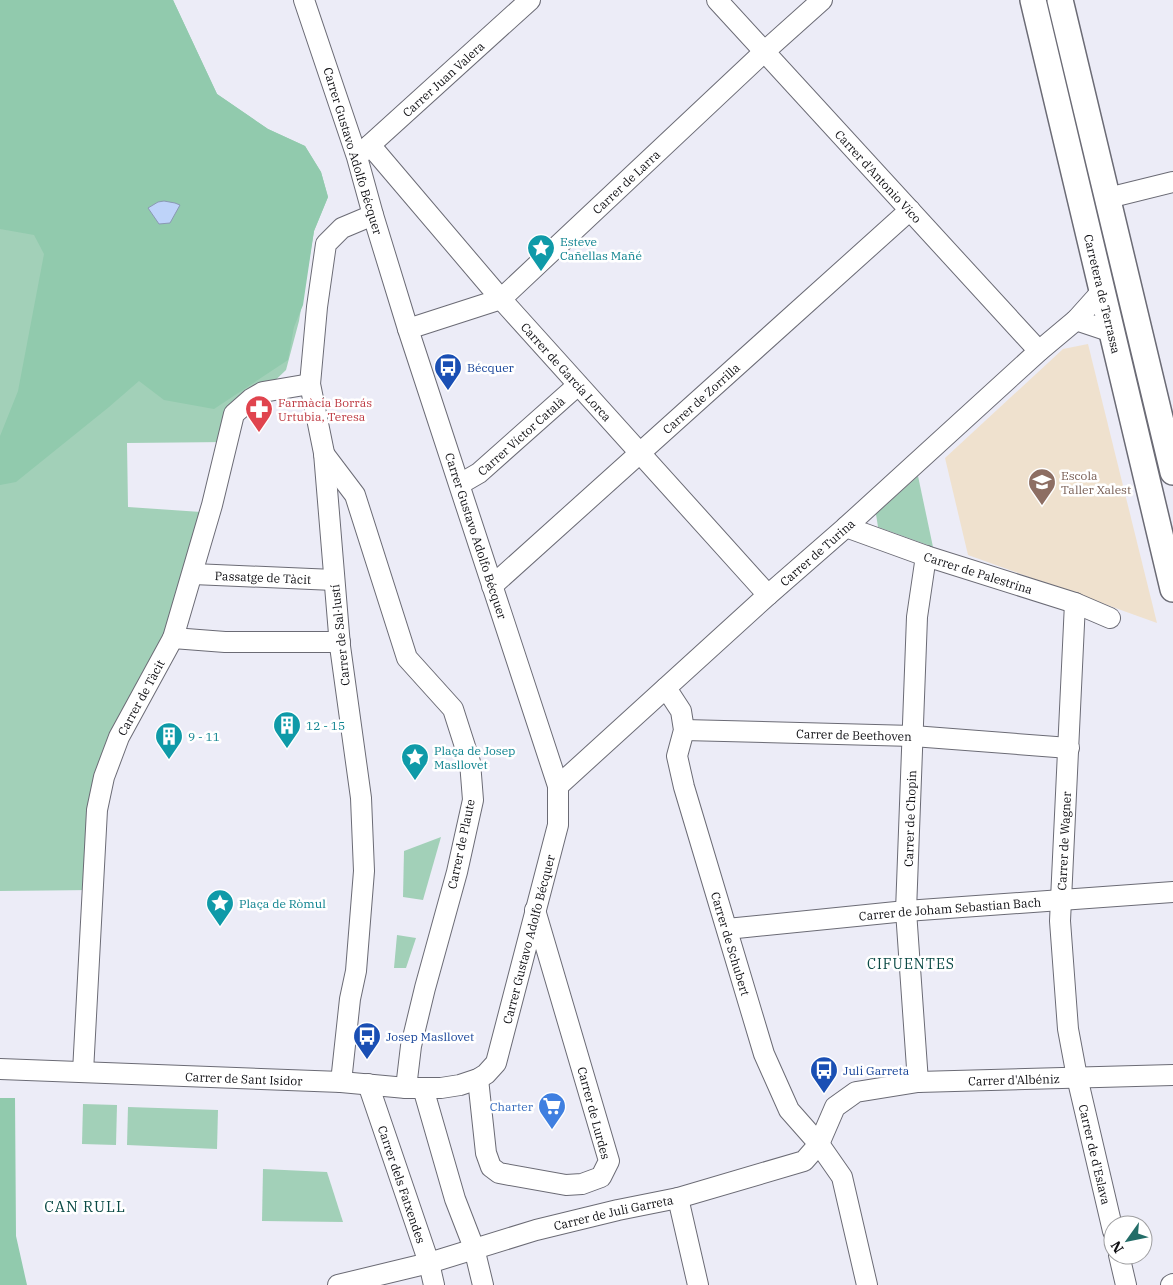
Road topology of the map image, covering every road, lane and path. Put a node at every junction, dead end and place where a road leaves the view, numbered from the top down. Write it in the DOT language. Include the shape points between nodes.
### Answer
graph roads {
  1 [pos="304,0"];
  2 [pos="530,0"];
  3 [pos="717,0"];
  4 [pos="822,0"];
  5 [pos="1033,0"];
  6 [pos="1060,0"];
  7 [pos="765,51"];
  8 [pos="363,151"];
  9 [pos="1173,182"];
  10 [pos="1108,198"];
  11 [pos="910,210"];
  12 [pos="373,215"];
  13 [pos="1102,291"];
  14 [pos="501,300"];
  15 [pos="1076,320"];
  16 [pos="408,329"];
  17 [pos="1112,332"];
  18 [pos="1039,351"];
  19 [pos="310,384"];
  20 [pos="578,384"];
  21 [pos="324,453"];
  22 [pos="640,453"];
  23 [pos="1173,472"];
  24 [pos="460,484"];
  25 [pos="846,527"];
  26 [pos="926,556"];
  27 [pos="192,574"];
  28 [pos="334,580"];
  29 [pos="492,586"];
  30 [pos="1173,589"];
  31 [pos="768,595"];
  32 [pos="1075,603"];
  33 [pos="1110,618"];
  34 [pos="173,638"];
  35 [pos="340,642"];
  36 [pos="666,688"];
  37 [pos="684,730"];
  38 [pos="913,736"];
  39 [pos="1069,748"];
  40 [pos="558,786"];
  41 [pos="1173,892"];
  42 [pos="1060,899"];
  43 [pos="535,910"];
  44 [pos="906,911"];
  45 [pos="727,929"];
  46 [pos="0,1069"];
  47 [pos="83,1072"];
  48 [pos="1173,1075"];
  49 [pos="482,1077"];
  50 [pos="1077,1077"];
  51 [pos="341,1082"];
  52 [pos="918,1082"];
  53 [pos="368,1084"];
  54 [pos="414,1088"];
  55 [pos="856,1092"];
  56 [pos="819,1144"];
  57 [pos="678,1198"];
  58 [pos="1109,1215"];
  59 [pos="474,1248"];
  60 [pos="429,1263"];
  61 [pos="1121,1265"];
  62 [pos="338,1285"];
  63 [pos="434,1285"];
  64 [pos="483,1285"];
  65 [pos="698,1285"];
  66 [pos="867,1285"];
  67 [pos="1126,1285"];
  1 -- 8 [label="street, Carrer Gustavo Adolfo Bécquer"];
  2 -- 8 [label="street, Carrer Juan Valera"];
  3 -- 7 [label="street, Carrer d'Antonio Vico"];
  4 -- 7 [label="street, Carrer de Larra"];
  5 -- 13 [label="main road, Carretera de Terrassa"];
  6 -- 10 [label="main road"];
  7 -- 11 [label="street, Carrer d'Antonio Vico"];
  7 -- 14 [label="street, Carrer de Larra"];
  8 -- 12 [label="street, Carrer Gustavo Adolfo Bécquer"];
  8 -- 14 [label="street, Carrer de García Lorca"];
  9 -- 10 [label="street"];
  10 -- 23 [label="main road"];
  11 -- 18 [label="street, Carrer d'Antonio Vico"];
  11 -- 22 [label="street, Carrer de Zorrilla"];
  12 -- 16 [label="street, Carrer Gustavo Adolfo Bécquer"];
  12 -- 19 [label="street, Carrer de Sal·lustí" via="342,228 326,244"];
  13 -- 15 [label="street, Carrer de Turina"];
  13 -- 17 [label="main road, Carretera de Terrassa"];
  14 -- 16 [label="street, Carrer de Larra"];
  14 -- 20 [label="street, Carrer de García Lorca"];
  15 -- 17 [label="street"];
  15 -- 18 [label="street, Carrer de Turina"];
  16 -- 24 [label="street, Carrer Gustavo Adolfo Bécquer"];
  17 -- 30 [label="main road, Carretera de Terrassa"];
  18 -- 25 [label="street, Carrer de Turina"];
  19 -- 21 [label="street, Carrer de Sal·lustí"];
  19 -- 27 [label="street, Carrer de Tàcit" via="263,392 234,414"];
  20 -- 22 [label="street, Carrer de García Lorca"];
  20 -- 24 [label="street, Carrer Víctor Català" via="479,473"];
  21 -- 28 [label="street, Carrer de Sal·lustí"];
  21 -- 54 [label="street, Carrer de Plaute" via="355,494 408,658 453,709 470,762 473,800 411,1046"];
  22 -- 29 [label="street, Carrer de Zorrilla"];
  22 -- 31 [label="street, Carrer de García Lorca"];
  24 -- 29 [label="street, Carrer Gustavo Adolfo Bécquer"];
  25 -- 26 [label="street, Carrer de Palestrina"];
  25 -- 31 [label="street, Carrer de Turina"];
  26 -- 32 [label="street, Carrer de Palestrina"];
  26 -- 38 [label="street, Carrer de Chopin" via="917,617"];
  27 -- 28 [label="street, Passatge de Tàcit"];
  27 -- 34 [label="street, Carrer de Tàcit"];
  28 -- 35 [label="street, Carrer de Sal·lustí"];
  29 -- 40 [label="street, Carrer Gustavo Adolfo Bécquer"];
  31 -- 36 [label="street, Carrer de Turina"];
  32 -- 33 [label="street, Carrer de Palestrina"];
  32 -- 39 [label="street, Carrer de Wagner"];
  34 -- 35 [label="street" via="225,642"];
  34 -- 47 [label="street, Carrer de Tàcit" via="119,737 104,777 99,802"];
  35 -- 51 [label="street, Carrer de Sal·lustí" via="361,798 364,871 356,971"];
  36 -- 37 [label="street" via="681,711"];
  36 -- 40 [label="street, Carrer de Turina"];
  37 -- 38 [label="street, Carrer de Beethoven"];
  37 -- 45 [label="street, Carrer de Schubert" via="677,756"];
  38 -- 39 [label="street, Carrer de Beethoven"];
  38 -- 44 [label="street, Carrer de Chopin"];
  39 -- 42 [label="street, Carrer de Wagner"];
  40 -- 43 [label="street, Carrer Gustavo Adolfo Bécquer" via="558,825"];
  41 -- 42 [label="street, Carrer de Joham Sebastian Bach"];
  42 -- 44 [label="street, Carrer de Joham Sebastian Bach"];
  42 -- 50 [label="street, Carrer de Wagner" via="1068,1029"];
  43 -- 49 [label="street, Carrer Gustavo Adolfo Bécquer" via="496,1063"];
  43 -- 49 [label="street, Carrer de Lurdes" via="609,1161 601,1178 566,1185 499,1173 491,1167 486,1153"];
  44 -- 45 [label="street, Carrer de Joham Sebastian Bach"];
  44 -- 52 [label="street, Carrer de Chopin"];
  45 -- 56 [label="street, Carrer de Schubert" via="764,1054 789,1110"];
  46 -- 47 [label="street, Carrer de Sant Isidor"];
  47 -- 51 [label="street, Carrer de Sant Isidor"];
  48 -- 50 [label="street, Carrer d'Albéniz"];
  49 -- 54 [label="street, Carrer de Sant Isidor" via="460,1085"];
  50 -- 52 [label="street, Carrer d'Albéniz"];
  50 -- 58 [label="street, Carrer de d'Eslava"];
  51 -- 53 [label="street, Carrer de Sant Isidor"];
  52 -- 55 [label="street, Carrer d'Albéniz"];
  53 -- 54 [label="street, Carrer de Sant Isidor"];
  53 -- 60 [label="street, Carrer dels Fatxendes"];
  54 -- 59 [label="street"];
  55 -- 56 [label="street, Carrer de Juli Garreta" via="835,1107"];
  56 -- 57 [label="street, Carrer de Juli Garreta" via="804,1160"];
  56 -- 66 [label="street, Carrer de Schubert" via="842,1177"];
  57 -- 59 [label="street, Carrer de Juli Garreta" via="572,1221"];
  57 -- 65 [label="street"];
  59 -- 60 [label="street, Carrer de Juli Garreta"];
  59 -- 64 [label="street"];
  60 -- 62 [label="street, Carrer de Juli Garreta"];
  60 -- 63 [label="street, Carrer dels Fatxendes"];
  61 -- 67 [label="street"];
}
